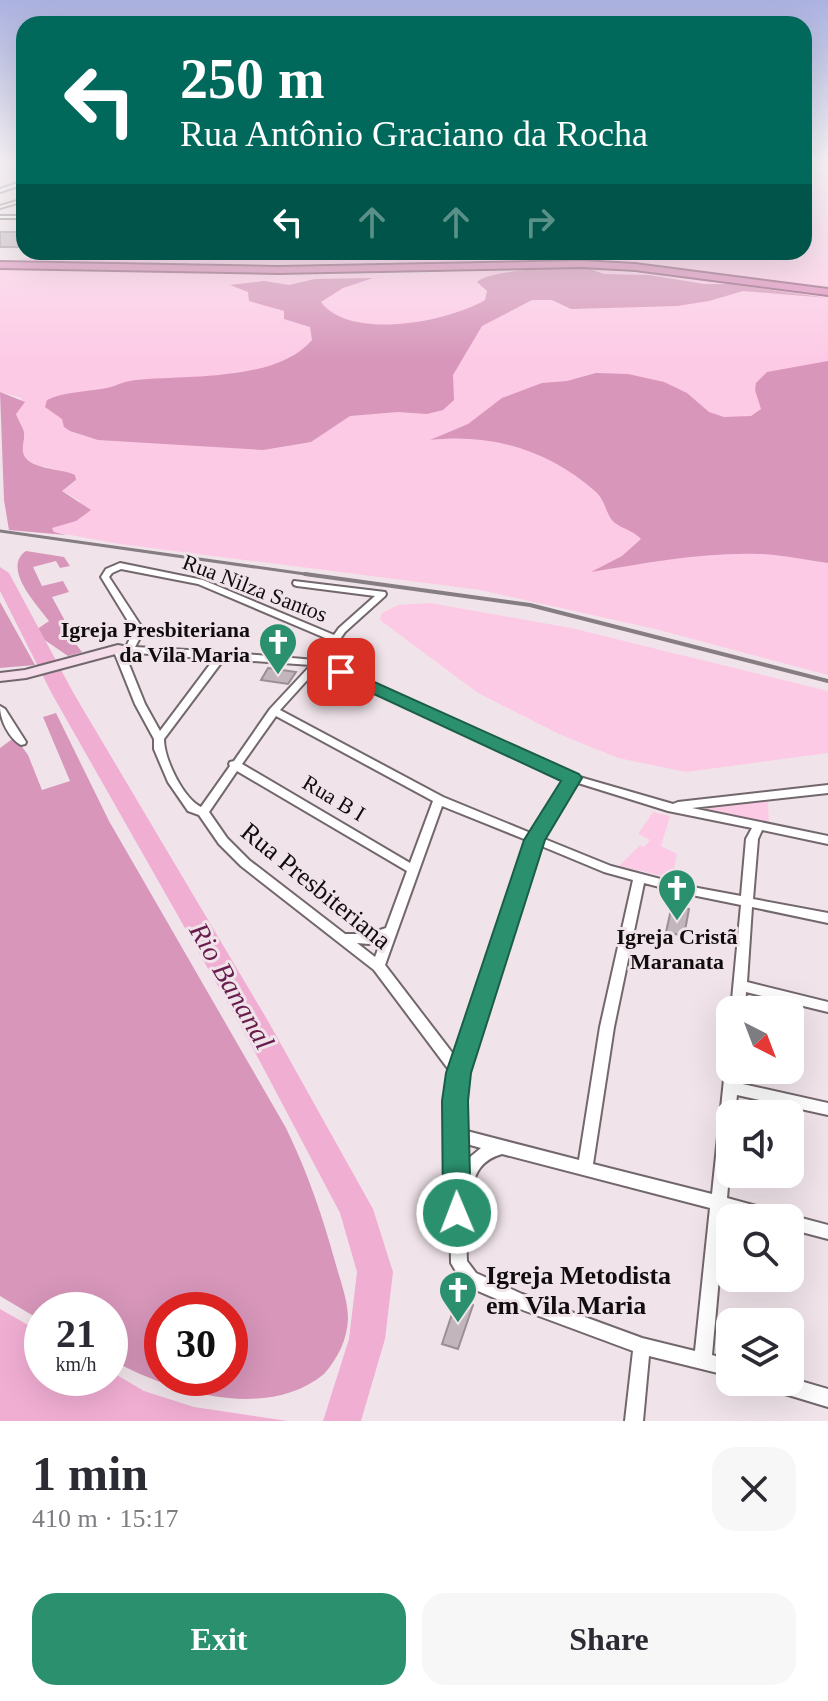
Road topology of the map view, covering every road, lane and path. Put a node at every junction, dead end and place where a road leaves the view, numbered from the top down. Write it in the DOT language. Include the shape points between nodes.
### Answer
graph roads {
  1 [pos="1,263"];
  2 [pos="828,294"];
  3 [pos="297,583"];
  4 [pos="335,639"];
  5 [pos="124,649"];
  6 [pos="222,655"];
  7 [pos="318,663"];
  8 [pos="0,677"];
  9 [pos="0,709"];
  10 [pos="274,711"];
  11 [pos="159,739"];
  12 [pos="21,742"];
  13 [pos="234,764"];
  14 [pos="572,778"];
  15 [pos="828,789"];
  16 [pos="439,800"];
  17 [pos="668,807"];
  18 [pos="203,812"];
  19 [pos="758,828"];
  20 [pos="535,840"];
  21 [pos="828,840"];
  22 [pos="412,869"];
  23 [pos="639,879"];
  24 [pos="749,904"];
  25 [pos="828,918"];
  26 [pos="390,931"];
  27 [pos="344,938"];
  28 [pos="378,966"];
  29 [pos="741,986"];
  30 [pos="740,996"];
  31 [pos="828,1007"];
  32 [pos="459,1073"];
  33 [pos="730,1084"];
  34 [pos="730,1087"];
  35 [pos="828,1109"];
  36 [pos="456,1135"];
  37 [pos="504,1148"];
  38 [pos="585,1168"];
  39 [pos="719,1203"];
  40 [pos="723,1204"];
  41 [pos="804,1226"];
  42 [pos="828,1232"];
  43 [pos="459,1240"];
  44 [pos="642,1346"];
  45 [pos="703,1359"];
  46 [pos="716,1363"];
  47 [pos="804,1391"];
  48 [pos="828,1398"];
  49 [pos="634,1421"];
  1 -- 2 [label="highway" via="298,273 600,268"];
  1 -- 2 [label="highway" via="278,270 581,264"];
  3 -- 4 [label="street" via="382,594"];
  4 -- 5 [label="street, Rua Nilza Santos" via="200,582 120,566 105,577 136,626 137,634"];
  4 -- 7 [label="street"];
  5 -- 6 [label="street"];
  5 -- 8 [label="street"];
  5 -- 11 [label="street, Rua Presbiteriana" via="140,704"];
  6 -- 7 [label="street"];
  6 -- 11 [label="street"];
  7 -- 10 [label="street"];
  7 -- 14 [label="street"];
  9 -- 12 [label="street"];
  10 -- 13 [label="street"];
  10 -- 16 [label="street"];
  11 -- 18 [label="street, Rua Presbiteriana" via="173,782 192,808"];
  13 -- 18 [label="street"];
  13 -- 22 [label="street, Rua B I"];
  14 -- 17 [label="street"];
  14 -- 20 [label="street"];
  15 -- 17 [label="street"];
  16 -- 20 [label="street"];
  16 -- 22 [label="street"];
  17 -- 19 [label="street"];
  18 -- 27 [label="street, Rua Presbiteriana" via="245,863"];
  19 -- 21 [label="street"];
  19 -- 24 [label="street" via="752,839"];
  20 -- 23 [label="street"];
  20 -- 32 [label="street"];
  22 -- 26 [label="street"];
  23 -- 24 [label="street"];
  23 -- 38 [label="street" via="607,1027"];
  24 -- 25 [label="street"];
  24 -- 29 [label="street"];
  26 -- 27 [label="street" via="369,939"];
  26 -- 28 [label="street"];
  27 -- 28 [label="street, Rua Presbiteriana"];
  28 -- 32 [label="street, Rua Presbiteriana"];
  29 -- 30 [label="street"];
  29 -- 31 [label="street"];
  32 -- 36 [label="street"];
  33 -- 34 [label="street"];
  34 -- 35 [label="street"];
  34 -- 39 [label="street"];
  36 -- 37 [label="street"];
  36 -- 43 [label="street"];
  37 -- 38 [label="street"];
  37 -- 43 [label="street" via="484,1153 469,1170"];
  38 -- 39 [label="street"];
  39 -- 40 [label="street"];
  39 -- 45 [label="street"];
  41 -- 42 [label="street"];
  43 -- 44 [label="street" via="459,1263 470,1279"];
  44 -- 45 [label="street"];
  44 -- 49 [label="street"];
  45 -- 46 [label="street"];
  47 -- 48 [label="street"];
}
